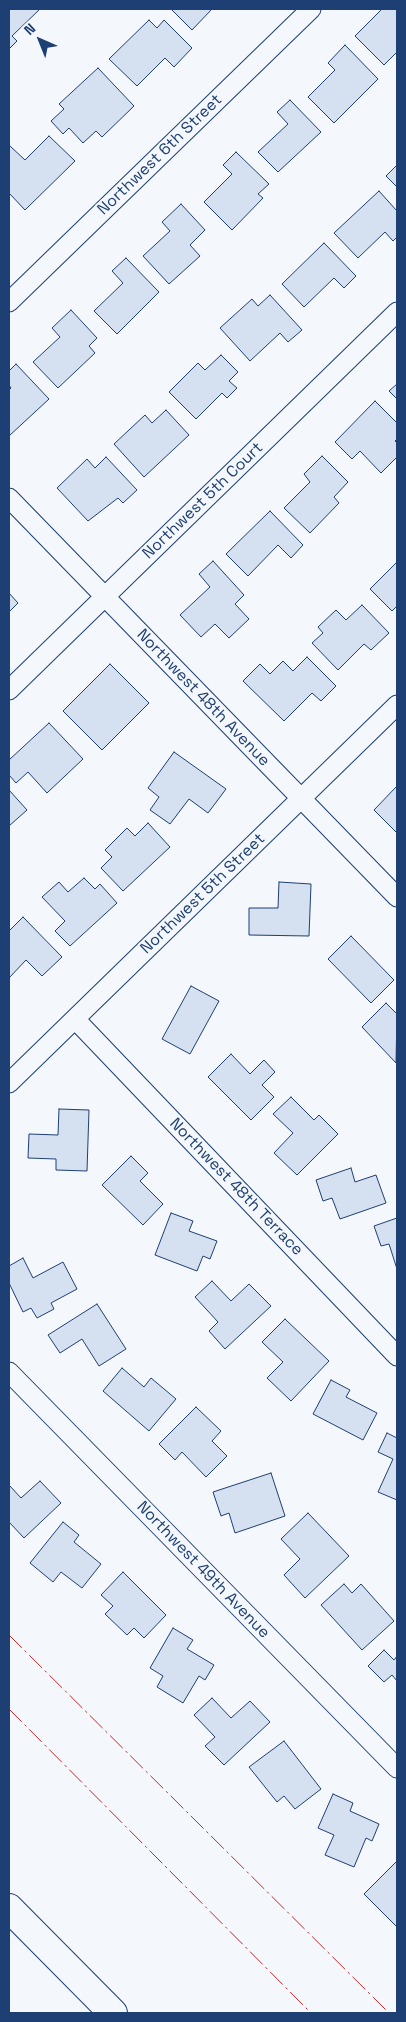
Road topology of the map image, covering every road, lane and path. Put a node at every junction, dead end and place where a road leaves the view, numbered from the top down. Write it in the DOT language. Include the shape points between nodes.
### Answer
graph roads {
  1 [pos="311,9"];
  2 [pos="9,302"];
  3 [pos="397,312"];
  4 [pos="9,498"];
  5 [pos="104,597"];
  6 [pos="9,690"];
  7 [pos="397,705"];
  8 [pos="301,798"];
  9 [pos="397,897"];
  10 [pos="75,1019"];
  11 [pos="9,1082"];
  12 [pos="397,1356"];
  13 [pos="9,1372"];
  14 [pos="397,1768"];
  15 [pos="9,1908"];
  16 [pos="113,2013"];
  1 -- 2 [label="street, Northwest 6th Street"];
  3 -- 5 [label="street, Northwest 5th Court"];
  4 -- 5 [label="street, Northwest 48th Avenue"];
  5 -- 6 [label="street, Northwest 5th Court"];
  5 -- 8 [label="street, Northwest 48th Avenue"];
  7 -- 8 [label="street, Northwest 5th Street"];
  8 -- 9 [label="street, Northwest 48th Avenue"];
  8 -- 10 [label="street, Northwest 5th Street"];
  10 -- 11 [label="street, Northwest 5th Street"];
  10 -- 12 [label="street, Northwest 48th Terrace"];
  13 -- 14 [label="street, Northwest 49th Avenue"];
  15 -- 16 [label="highway"];
}
